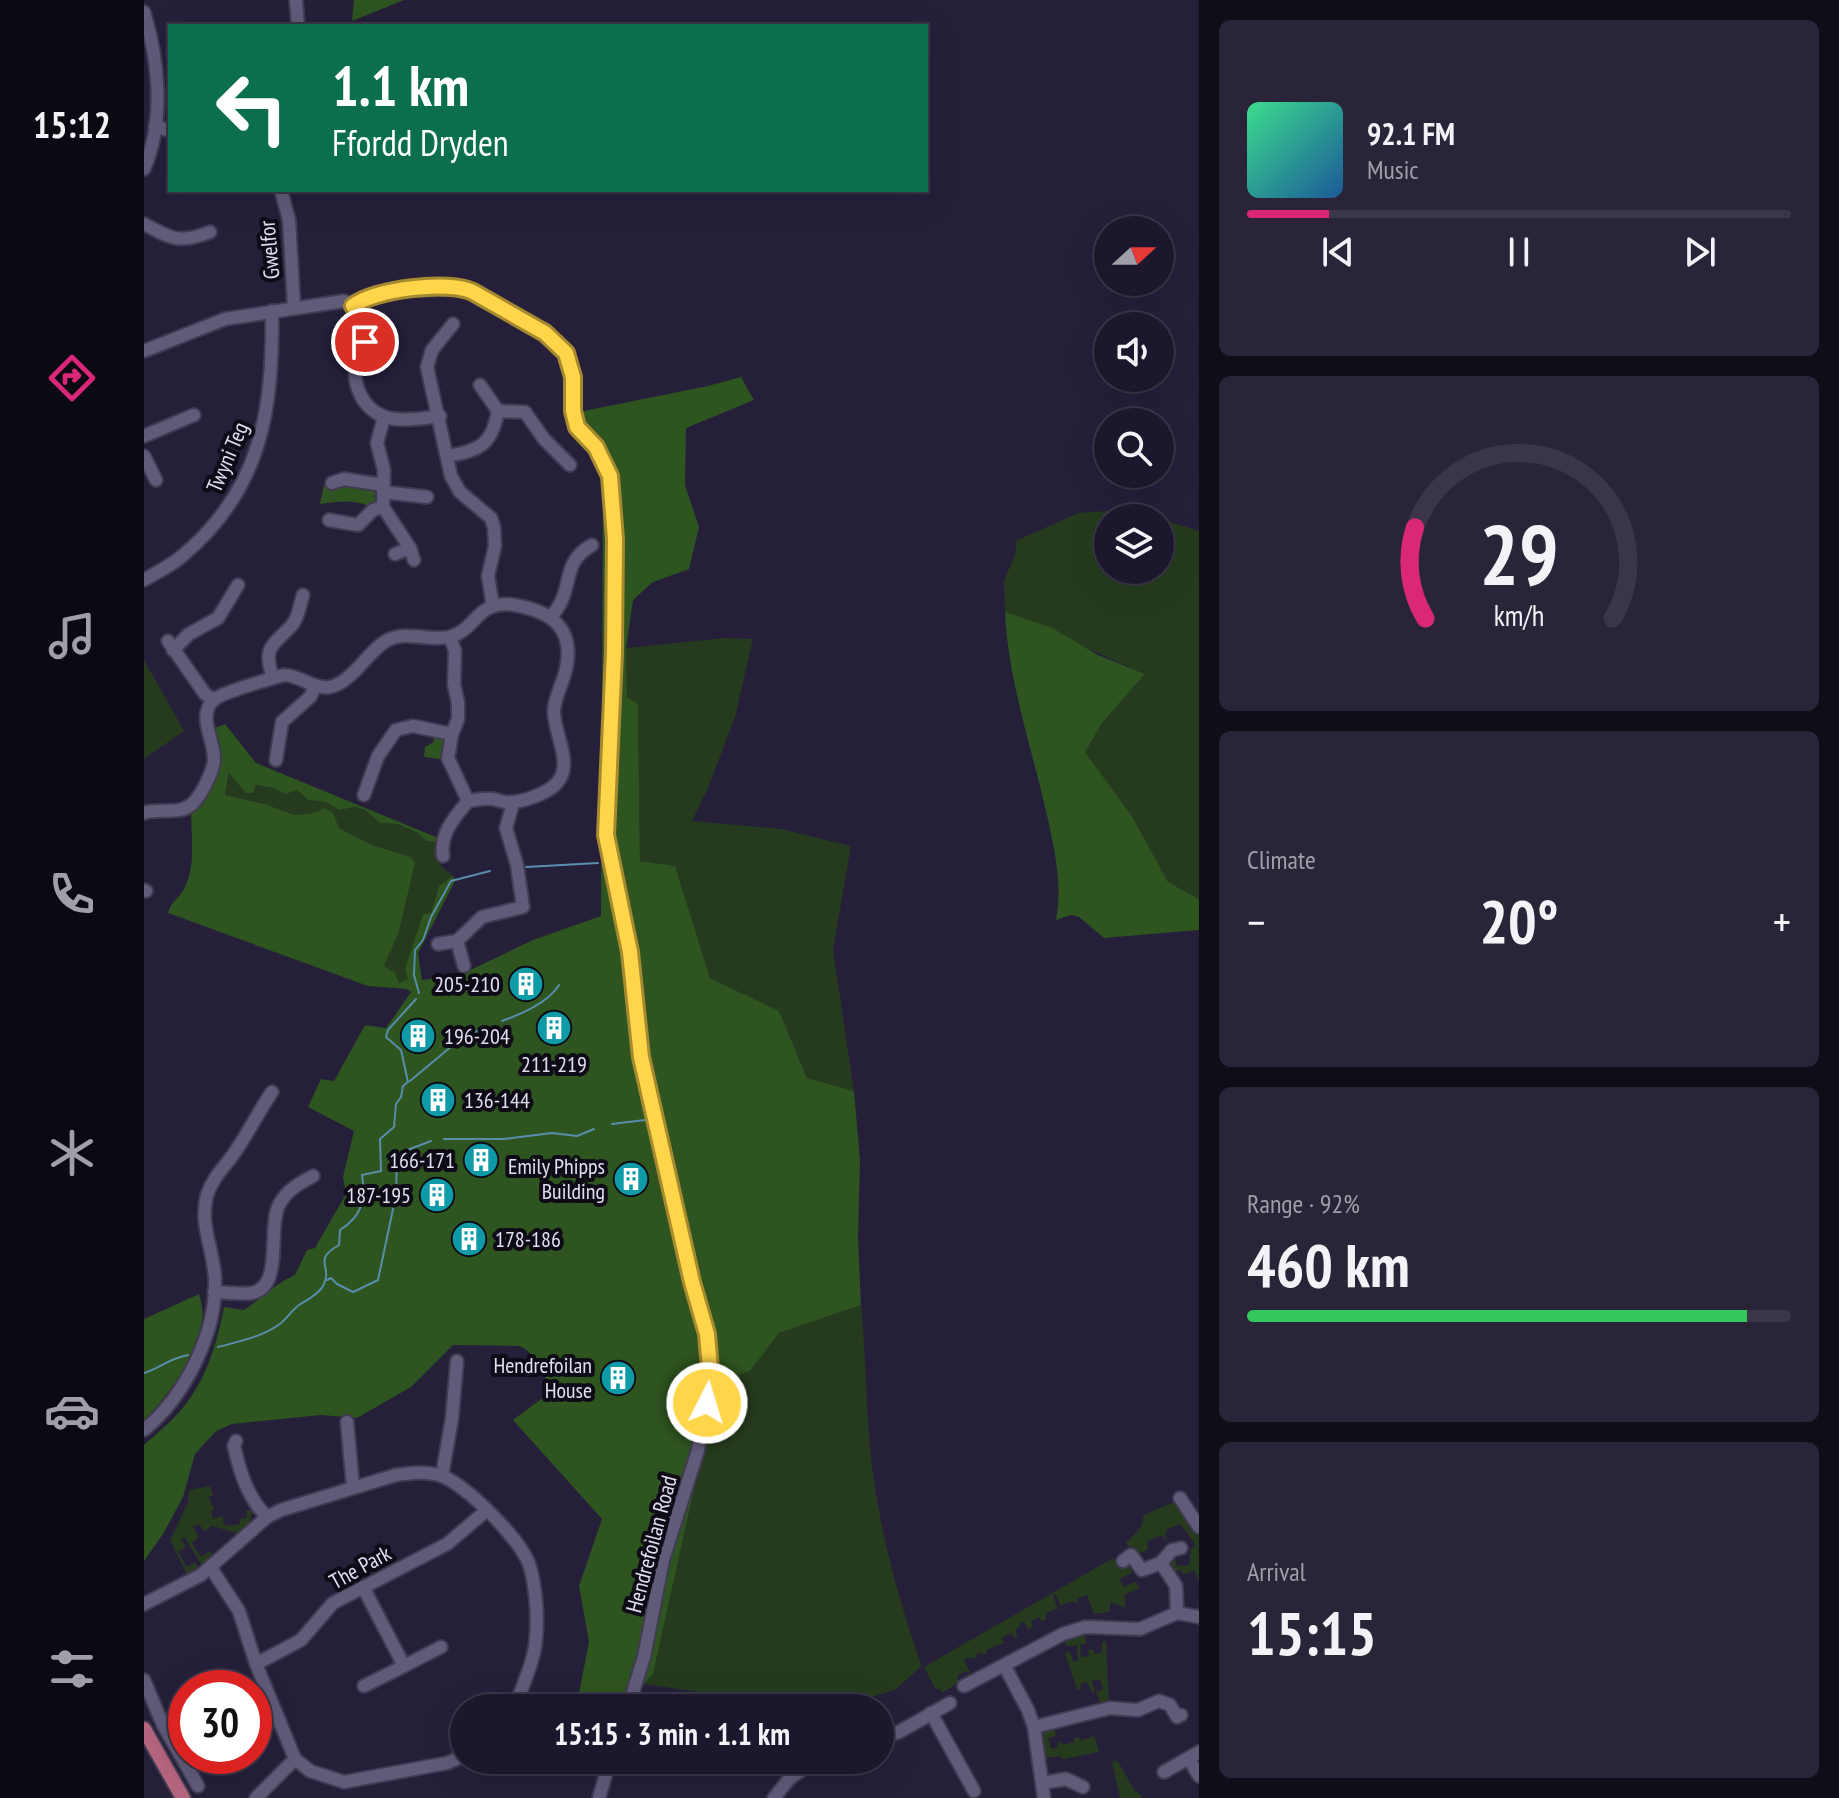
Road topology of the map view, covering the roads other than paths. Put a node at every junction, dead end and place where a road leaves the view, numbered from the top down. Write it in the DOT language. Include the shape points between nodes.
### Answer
graph roads {
  1 [pos="296,0"];
  2 [pos="144,12"];
  3 [pos="298,24"];
  4 [pos="155,126"];
  5 [pos="168,130"];
  6 [pos="144,169"];
  7 [pos="282,192"];
  8 [pos="144,224"];
  9 [pos="210,232"];
  10 [pos="350,304"];
  11 [pos="294,306"];
  12 [pos="272,311"];
  13 [pos="459,339"];
  14 [pos="144,351"];
  15 [pos="480,385"];
  16 [pos="498,411"];
  17 [pos="186,414"];
  18 [pos="440,416"];
  19 [pos="384,417"];
  20 [pos="144,436"];
  21 [pos="566,440"];
  22 [pos="556,450"];
  23 [pos="144,456"];
  24 [pos="447,456"];
  25 [pos="570,465"];
  26 [pos="156,480"];
  27 [pos="332,483"];
  28 [pos="383,489"];
  29 [pos="427,497"];
  30 [pos="383,507"];
  31 [pos="329,520"];
  32 [pos="583,546"];
  33 [pos="395,554"];
  34 [pos="144,580"];
  35 [pos="238,585"];
  36 [pos="303,595"];
  37 [pos="493,606"];
  38 [pos="552,616"];
  39 [pos="450,637"];
  40 [pos="273,678"];
  41 [pos="315,685"];
  42 [pos="214,700"];
  43 [pos="452,734"];
  44 [pos="276,760"];
  45 [pos="364,795"];
  46 [pos="468,801"];
  47 [pos="513,803"];
  48 [pos="144,813"];
  49 [pos="440,851"];
  50 [pos="457,941"];
  51 [pos="438,944"];
  52 [pos="464,966"];
  53 [pos="272,1092"];
  54 [pos="313,1176"];
  55 [pos="214,1292"];
  56 [pos="457,1361"];
  57 [pos="347,1422"];
  58 [pos="144,1430"];
  59 [pos="236,1441"];
  60 [pos="442,1476"];
  61 [pos="353,1486"];
  62 [pos="1180,1498"];
  63 [pos="487,1510"];
  64 [pos="267,1517"];
  65 [pos="1199,1527"];
  66 [pos="1181,1548"];
  67 [pos="1123,1561"];
  68 [pos="1159,1562"];
  69 [pos="211,1568"];
  70 [pos="363,1587"];
  71 [pos="144,1604"];
  72 [pos="1177,1613"];
  73 [pos="1199,1617"];
  74 [pos="441,1647"];
  75 [pos="256,1664"];
  76 [pos="1004,1665"];
  77 [pos="404,1666"];
  78 [pos="144,1680"];
  79 [pos="364,1686"];
  80 [pos="964,1686"];
  81 [pos="1150,1691"];
  82 [pos="519,1694"];
  83 [pos="632,1694"];
  84 [pos="950,1703"];
  85 [pos="1149,1706"];
  86 [pos="931,1713"];
  87 [pos="1181,1715"];
  88 [pos="1034,1727"];
  89 [pos="144,1729"];
  90 [pos="894,1734"];
  91 [pos="1194,1756"];
  92 [pos="295,1759"];
  93 [pos="450,1762"];
  94 [pos="1164,1772"];
  95 [pos="606,1774"];
  96 [pos="796,1774"];
  97 [pos="1199,1776"];
  98 [pos="1042,1783"];
  99 [pos="198,1786"];
  100 [pos="1083,1787"];
  101 [pos="974,1791"];
  102 [pos="183,1798"];
  103 [pos="256,1798"];
  104 [pos="599,1798"];
  105 [pos="774,1798"];
  106 [pos="1044,1798"];
  1 -- 3 [label="street"];
  2 -- 4 [label="street" via="157,67"];
  4 -- 5 [label="street"];
  4 -- 6 [label="street"];
  7 -- 11 [label="street, Gwelfor" via="289,220"];
  8 -- 9 [label="street" via="173,240"];
  10 -- 11 [label="street, Hendrefoilan Road"];
  10 -- 19 [label="street" via="366,331 355,371 357,386 372,410"];
  10 -- 83 [label="street, Hendrefoilan Road" via="393,291 464,288 545,333 566,353 577,427 596,447 610,476 614,682 606,835 630,952 641,1057 707,1334 711,1380 698,1450 663,1560"];
  11 -- 12 [label="street, Hendrefoilan Road"];
  12 -- 14 [label="street, Hendrefoilan Road" via="225,319"];
  12 -- 34 [label="street, Twyni Teg" via="267,411 252,463 217,522 180,558"];
  13 -- 18 [label="street" via="451,327 432,350 427,367"];
  15 -- 16 [label="street"];
  16 -- 22 [label="street" via="525,412"];
  16 -- 24 [label="street" via="495,430 483,445"];
  17 -- 20 [label="street"];
  18 -- 19 [label="street" via="410,421"];
  18 -- 24 [label="street"];
  19 -- 28 [label="street" via="377,443"];
  21 -- 22 [label="street"];
  22 -- 25 [label="street"];
  23 -- 26 [label="street"];
  24 -- 37 [label="street" via="460,492 494,527 488,576"];
  27 -- 28 [label="street" via="344,479"];
  28 -- 29 [label="street"];
  28 -- 30 [label="street"];
  30 -- 31 [label="street" via="358,525"];
  30 -- 33 [label="street" via="412,554"];
  32 -- 38 [label="street" via="572,562 563,603"];
  35 -- 42 [label="street" via="218,618 170,645"];
  36 -- 40 [label="street" via="293,624 269,651"];
  37 -- 38 [label="street" via="515,605"];
  37 -- 39 [label="street"];
  38 -- 47 [label="street" via="568,651 554,708 563,775 545,791"];
  39 -- 41 [label="street" via="395,637 339,684"];
  39 -- 43 [label="street" via="458,703"];
  40 -- 41 [label="street" via="293,675"];
  40 -- 42 [label="street"];
  41 -- 44 [label="street" via="311,696 282,722"];
  42 -- 48 [label="street" via="206,718 214,762 204,786 185,808"];
  43 -- 45 [label="street" via="413,726 396,730 364,775"];
  43 -- 46 [label="street" via="448,758"];
  46 -- 47 [label="street"];
  46 -- 49 [label="street" via="452,820"];
  47 -- 50 [label="street" via="506,828 523,907 482,917"];
  50 -- 51 [label="street"];
  50 -- 52 [label="street"];
  53 -- 55 [label="street" via="208,1194 205,1235"];
  54 -- 55 [label="street" via="293,1186 275,1213 268,1283 253,1293"];
  55 -- 58 [label="street" via="204,1339 190,1370 173,1399"];
  56 -- 60 [label="street"];
  57 -- 61 [label="street"];
  59 -- 64 [label="street" via="244,1482"];
  60 -- 61 [label="street" via="396,1475"];
  60 -- 63 [label="street"];
  61 -- 64 [label="street"];
  62 -- 65 [label="street"];
  63 -- 70 [label="street, The Park" via="447,1544"];
  63 -- 82 [label="street" via="519,1545 533,1583 537,1639"];
  64 -- 69 [label="street"];
  66 -- 68 [label="street"];
  67 -- 68 [label="street" via="1131,1555 1142,1570"];
  68 -- 72 [label="street" via="1176,1586"];
  69 -- 71 [label="street"];
  69 -- 75 [label="street" via="239,1611"];
  70 -- 75 [label="street, The Park" via="333,1603 301,1640"];
  70 -- 77 [label="street"];
  72 -- 73 [label="street"];
  72 -- 76 [label="street" via="1140,1629 1085,1627"];
  74 -- 77 [label="street"];
  75 -- 92 [label="street"];
  76 -- 80 [label="street"];
  76 -- 88 [label="street"];
  77 -- 79 [label="street"];
  78 -- 99 [label="street"];
  81 -- 85 [label="street"];
  84 -- 86 [label="street"];
  85 -- 87 [label="street" via="1165,1702 1177,1717"];
  85 -- 88 [label="street" via="1110,1708"];
  86 -- 90 [label="street"];
  86 -- 101 [label="street"];
  88 -- 98 [label="street"];
  89 -- 102 [label="main road"];
  91 -- 94 [label="street"];
  91 -- 97 [label="street"];
  92 -- 93 [label="street" via="310,1771 344,1782"];
  92 -- 103 [label="street"];
  95 -- 104 [label="street"];
  96 -- 105 [label="street"];
  98 -- 100 [label="street" via="1066,1779"];
  98 -- 106 [label="street"];
}
